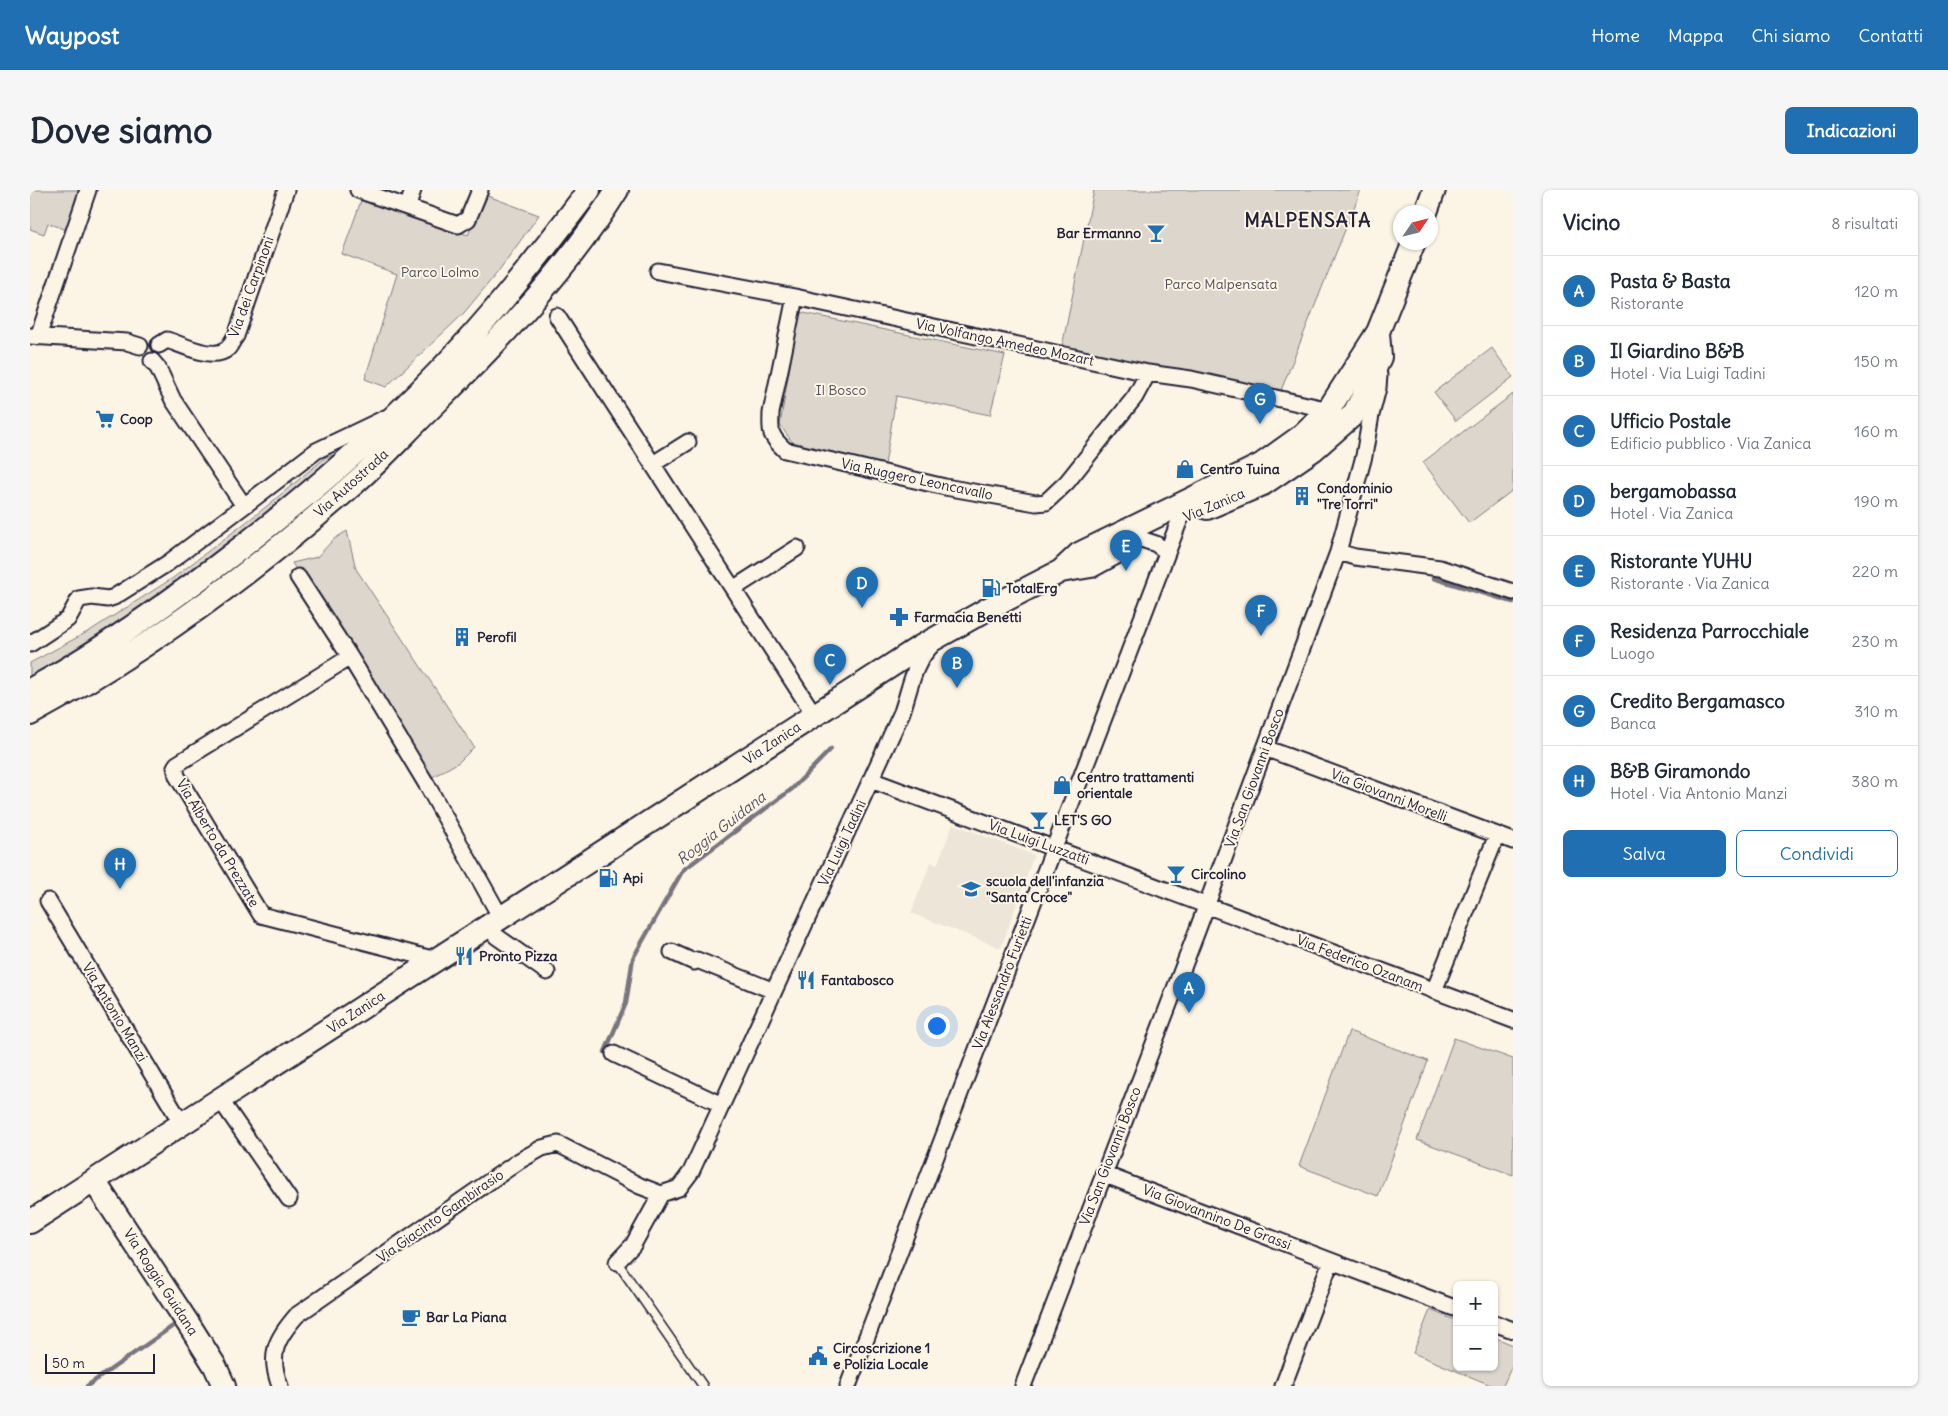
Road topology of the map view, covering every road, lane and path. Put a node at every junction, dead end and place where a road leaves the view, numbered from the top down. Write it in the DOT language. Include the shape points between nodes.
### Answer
graph roads {
  1 [pos="88,190"];
  2 [pos="286,190"];
  3 [pos="358,190"];
  4 [pos="413,190"];
  5 [pos="480,190"];
  6 [pos="589,190"];
  7 [pos="617,190"];
  8 [pos="1434,190"];
  9 [pos="1429,205"];
  10 [pos="408,206"];
  11 [pos="1411,250"];
  12 [pos="658,271"];
  13 [pos="795,297"];
  14 [pos="557,316"];
  15 [pos="1378,332"];
  16 [pos="34,337"];
  17 [pos="159,345"];
  18 [pos="140,346"];
  19 [pos="1380,357"];
  20 [pos="152,361"];
  21 [pos="1148,373"];
  22 [pos="1328,409"];
  23 [pos="396,414"];
  24 [pos="1353,415"];
  25 [pos="688,442"];
  26 [pos="653,464"];
  27 [pos="244,506"];
  28 [pos="1168,524"];
  29 [pos="1141,539"];
  30 [pos="797,548"];
  31 [pos="1167,552"];
  32 [pos="1338,552"];
  33 [pos="1061,571"];
  34 [pos="298,577"];
  35 [pos="733,589"];
  36 [pos="1513,592"];
  37 [pos="942,635"];
  38 [pos="30,644"];
  39 [pos="350,657"];
  40 [pos="878,675"];
  41 [pos="30,690"];
  42 [pos="908,695"];
  43 [pos="30,714"];
  44 [pos="815,716"];
  45 [pos="1265,748"];
  46 [pos="871,780"];
  47 [pos="1497,835"];
  48 [pos="1513,841"];
  49 [pos="1054,847"];
  50 [pos="48,901"];
  51 [pos="1207,905"];
  52 [pos="495,922"];
  53 [pos="672,952"];
  54 [pos="436,960"];
  55 [pos="547,972"];
  56 [pos="774,991"];
  57 [pos="1434,991"];
  58 [pos="1513,1020"];
  59 [pos="614,1054"];
  60 [pos="222,1098"];
  61 [pos="722,1105"];
  62 [pos="182,1124"];
  63 [pos="1103,1174"];
  64 [pos="94,1181"];
  65 [pos="661,1194"];
  66 [pos="289,1199"];
  67 [pos="30,1222"];
  68 [pos="1331,1261"];
  69 [pos="617,1262"];
  70 [pos="1453,1307"];
  71 [pos="1498,1324"];
  72 [pos="1513,1330"];
  73 [pos="224,1386"];
  74 [pos="280,1386"];
  75 [pos="703,1386"];
  76 [pos="848,1386"];
  77 [pos="1023,1386"];
  78 [pos="1283,1386"];
  1 -- 16 [label="street"];
  2 -- 17 [label="street, Via dei Carpinoni" via="230,347 220,354 211,354 168,340"];
  3 -- 10 [label="street"];
  4 -- 10 [label="street"];
  5 -- 10 [label="street" via="468,219 458,224"];
  6 -- 23 [label="main road, Via Autostrada" via="460,349"];
  7 -- 43 [label="main road, Via Autostrada" via="560,269 478,362 358,479 281,546 163,634 82,686"];
  8 -- 9 [label="main road"];
  11 -- 15 [label="main road, Via San Giovanni Bosco"];
  12 -- 13 [label="street, Via Volfango Amedeo Mozart"];
  13 -- 21 [label="street, Via Volfango Amedeo Mozart"];
  13 -- 21 [label="street, Via Ruggero Leoncavallo" via="771,412 773,439 784,450 945,487 1046,502 1067,482 1135,397"];
  14 -- 26 [label="street"];
  15 -- 19 [label="main road, Via San Giovanni Bosco"];
  15 -- 22 [label="main road, Via San Giovanni Bosco"];
  16 -- 18 [label="street" via="127,342"];
  17 -- 18 [label="street, Via dei Carpinoni" via="149,340"];
  17 -- 20 [label="street" via="160,354"];
  18 -- 20 [label="street" via="142,358"];
  19 -- 24 [label="main road, Via San Giovanni Bosco"];
  19 -- 32 [label="street, Via San Giovanni Bosco" via="1378,388 1364,456"];
  20 -- 27 [label="street" via="173,400"];
  21 -- 22 [label="street, Via Volfango Amedeo Mozart" via="1191,379"];
  22 -- 24 [label="street, Via Volfango Amedeo Mozart"];
  22 -- 28 [label="main road, Via Zanica" via="1300,437 1261,465 1197,498"];
  23 -- 27 [label="street, Via Autostrada" via="316,451"];
  23 -- 41 [label="main road, Via Autostrada" via="259,534 149,617"];
  24 -- 28 [label="main road, Via Zanica" via="1314,450 1263,484"];
  25 -- 26 [label="street"];
  26 -- 35 [label="street"];
  27 -- 38 [label="street, Via Autostrada" via="168,563 114,597 108,600 79,599 68,619"];
  28 -- 29 [label="main road, Via Zanica"];
  28 -- 31 [label="street, Via Alessandro Furietti"];
  28 -- 33 [label="main road, Via Zanica" via="1079,554"];
  29 -- 31 [label="street"];
  29 -- 33 [label="main road, Via Zanica" via="1091,566"];
  30 -- 35 [label="street"];
  31 -- 49 [label="street, Via Alessandro Furietti"];
  32 -- 36 [label="street" via="1440,568"];
  32 -- 45 [label="street, Via San Giovanni Bosco"];
  33 -- 37 [label="main road, Via Zanica"];
  34 -- 39 [label="street"];
  35 -- 44 [label="street"];
  37 -- 40 [label="main road, Via Zanica"];
  37 -- 42 [label="street, Via Luigi Tadini" via="921,658"];
  39 -- 52 [label="street" via="427,785"];
  39 -- 54 [label="street, Via Alberto da Prezzate" via="177,764 177,776 261,915"];
  40 -- 42 [label="street" via="887,673 900,678"];
  40 -- 44 [label="main road, Via Zanica"];
  42 -- 46 [label="street, Via Luigi Tadini"];
  44 -- 52 [label="main road, Via Zanica"];
  45 -- 47 [label="street, Via Giovanni Morelli"];
  45 -- 51 [label="street, Via San Giovanni Bosco"];
  46 -- 49 [label="street, Via Luigi Luzzatti"];
  46 -- 56 [label="street, Via Luigi Tadini"];
  47 -- 48 [label="street, Via Giovanni Morelli"];
  47 -- 57 [label="street"];
  49 -- 51 [label="street, Via Luigi Luzzatti"];
  49 -- 76 [label="street, Via Alessandro Furietti"];
  50 -- 62 [label="street, Via Antonio Manzi"];
  51 -- 57 [label="street, Via Federico Ozanam"];
  51 -- 63 [label="street, Via San Giovanni Bosco"];
  52 -- 54 [label="main road, Via Zanica"];
  52 -- 55 [label="street" via="496,936"];
  53 -- 56 [label="street"];
  54 -- 60 [label="main road, Via Zanica"];
  56 -- 61 [label="street, Via Luigi Tadini"];
  57 -- 58 [label="street, Via Federico Ozanam"];
  59 -- 61 [label="street"];
  60 -- 62 [label="main road, Via Zanica"];
  60 -- 66 [label="street"];
  61 -- 65 [label="street, Via Luigi Tadini" via="691,1172 679,1188"];
  62 -- 64 [label="main road, Via Zanica"];
  63 -- 68 [label="street, Via Giovannino De Grassi"];
  63 -- 77 [label="street, Via San Giovanni Bosco"];
  64 -- 67 [label="main road, Via Zanica"];
  64 -- 73 [label="main road, Via Roggia Guidana" via="184,1317"];
  65 -- 69 [label="street" via="633,1245"];
  65 -- 74 [label="street, Via Giacinto Gambirasio" via="558,1144 542,1148 297,1315 281,1333 274,1360"];
  68 -- 70 [label="street, Via Giovannino De Grassi"];
  68 -- 78 [label="street"];
  69 -- 75 [label="lane"];
  71 -- 72 [label="street"];
}
